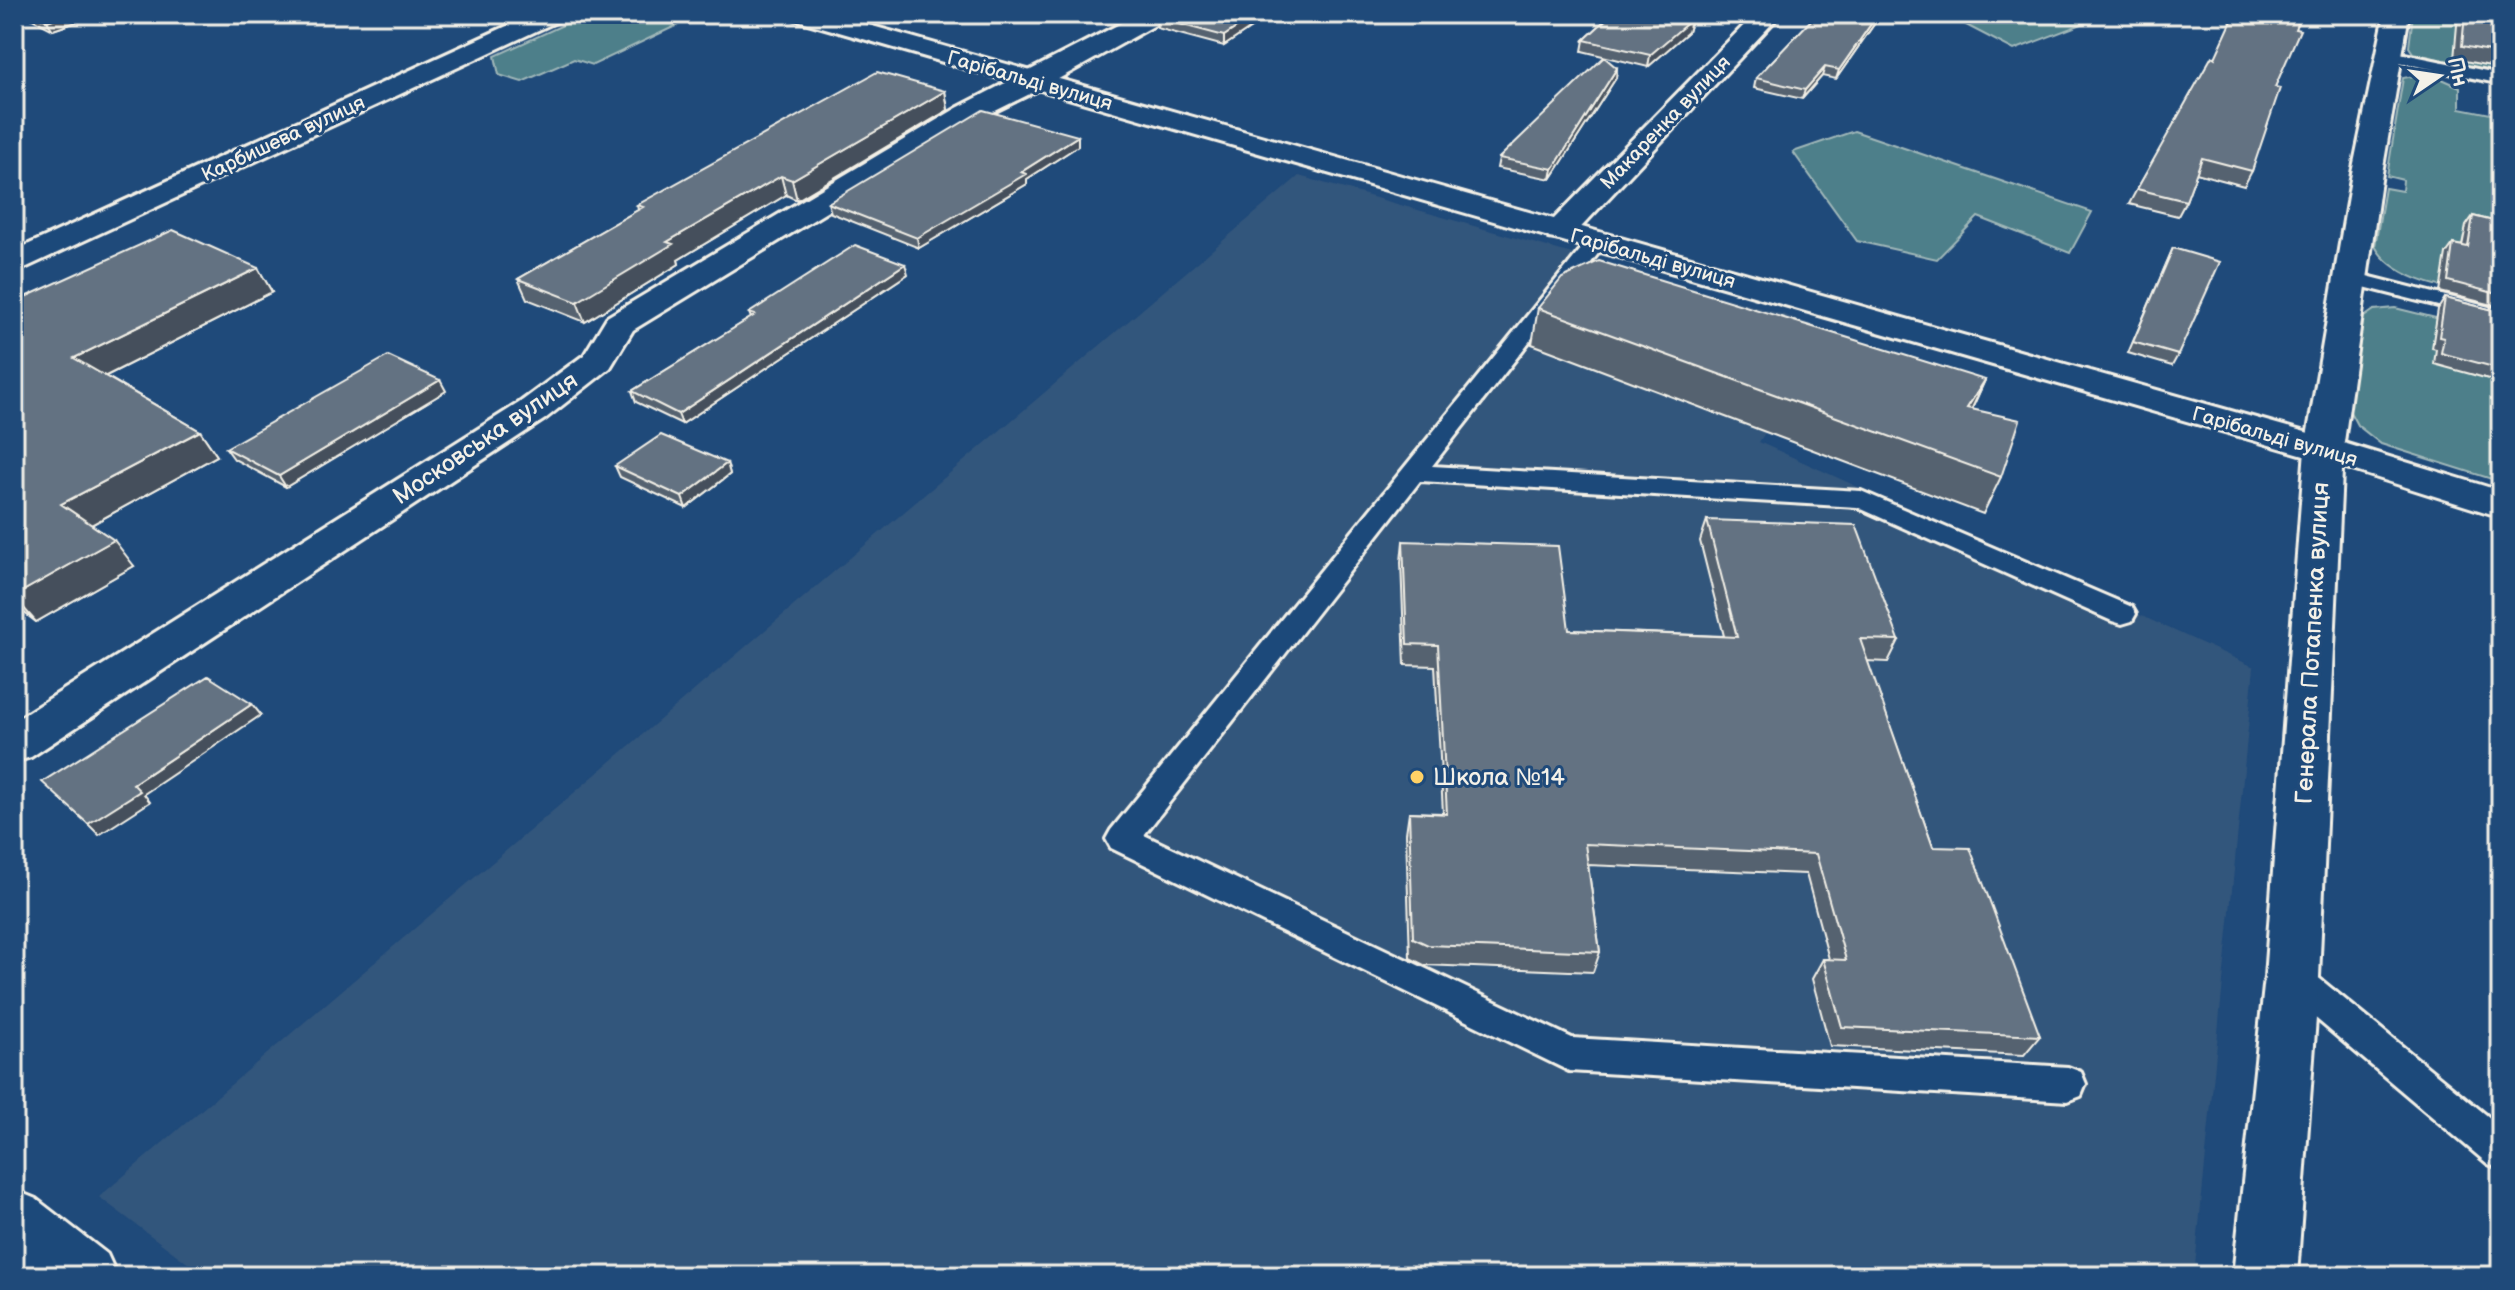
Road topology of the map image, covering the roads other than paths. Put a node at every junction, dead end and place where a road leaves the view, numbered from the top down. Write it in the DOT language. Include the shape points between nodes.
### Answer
graph roads {
  1 [pos="553,14"];
  2 [pos="803,14"];
  3 [pos="1157,14"];
  4 [pos="1769,14"];
  5 [pos="2397,14"];
  6 [pos="2390,56"];
  7 [pos="2501,79"];
  8 [pos="1035,81"];
  9 [pos="1560,231"];
  10 [pos="1597,242"];
  11 [pos="14,263"];
  12 [pos="2351,278"];
  13 [pos="2501,316"];
  14 [pos="2324,449"];
  15 [pos="1416,473"];
  16 [pos="2501,504"];
  17 [pos="2122,614"];
  18 [pos="14,744"];
  19 [pos="2292,977"];
  20 [pos="2068,1084"];
  21 [pos="2501,1151"];
  22 [pos="14,1221"];
  23 [pos="85,1276"];
  24 [pos="2265,1276"];
  1 -- 11 [label="street, Карбишева вулиця"];
  2 -- 8 [label="street, Гарібальді вулиця"];
  3 -- 8 [label="street, Московська вулиця"];
  4 -- 9 [label="street, Макаренка вулиця"];
  5 -- 6 [label="street, Генерала Потапенка вулиця"];
  6 -- 7 [label="lane"];
  6 -- 12 [label="street, Генерала Потапенка вулиця"];
  8 -- 9 [label="street, Гарібальді вулиця"];
  8 -- 18 [label="street, Московська вулиця" via="967,114 619,324 598,361 532,411"];
  9 -- 10 [label="street, Гарібальді вулиця"];
  10 -- 14 [label="street, Гарібальді вулиця"];
  10 -- 15 [label="lane"];
  12 -- 13 [label="lane"];
  12 -- 14 [label="street, Генерала Потапенка вулиця"];
  14 -- 16 [label="street, Гарібальді вулиця"];
  14 -- 19 [label="street, Генерала Потапенка вулиця"];
  15 -- 17 [label="lane" via="1861,499"];
  15 -- 20 [label="lane" via="1122,839 1569,1054"];
  19 -- 21 [label="lane"];
  19 -- 24 [label="street, Генерала Потапенка вулиця"];
  22 -- 23 [label="street"];
}
